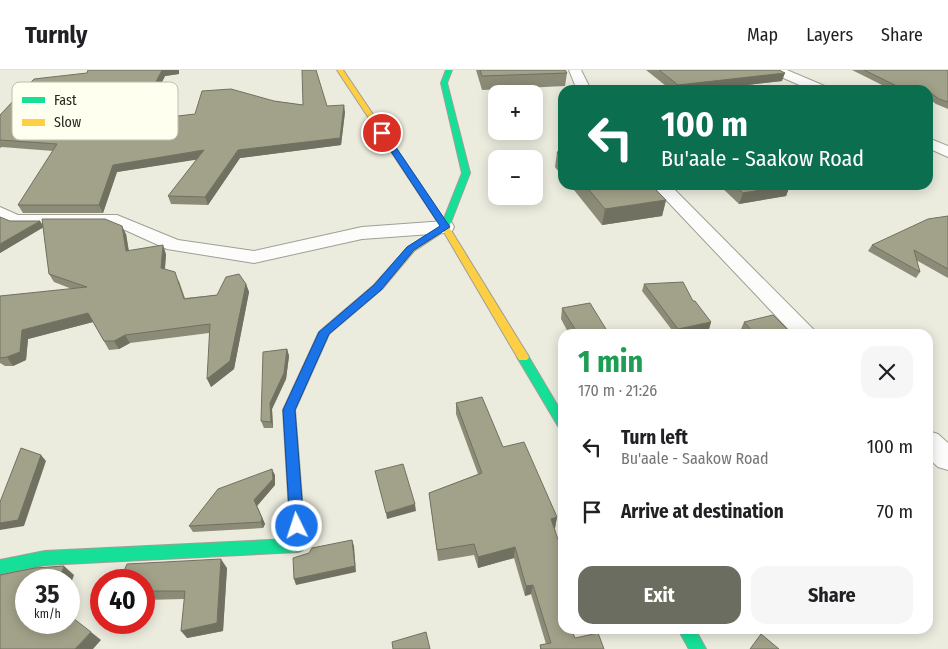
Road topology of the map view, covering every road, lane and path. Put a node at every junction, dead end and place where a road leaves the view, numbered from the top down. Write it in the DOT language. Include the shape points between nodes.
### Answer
graph roads {
  1 [pos="340,70"];
  2 [pos="449,70"];
  3 [pos="575,70"];
  4 [pos="776,70"];
  5 [pos="582,85"];
  6 [pos="810,85"];
  7 [pos="933,145"];
  8 [pos="948,152"];
  9 [pos="665,190"];
  10 [pos="0,212"];
  11 [pos="445,227"];
  12 [pos="802,329"];
  13 [pos="558,416"];
  14 [pos="933,446"];
  15 [pos="948,459"];
  16 [pos="0,567"];
  17 [pos="689,634"];
  18 [pos="698,649"];
  1 -- 11 [label="street"];
  2 -- 11 [label="street" via="444,83 466,172"];
  3 -- 5 [label="street"];
  4 -- 6 [label="street"];
  7 -- 8 [label="street"];
  9 -- 12 [label="street"];
  10 -- 11 [label="street" via="14,220 117,220 174,244 254,258 362,232"];
  11 -- 13 [label="street"];
  11 -- 16 [label="street" via="411,248 378,287 324,332 289,410 298,545 45,558"];
  14 -- 15 [label="street"];
  17 -- 18 [label="street"];
}
